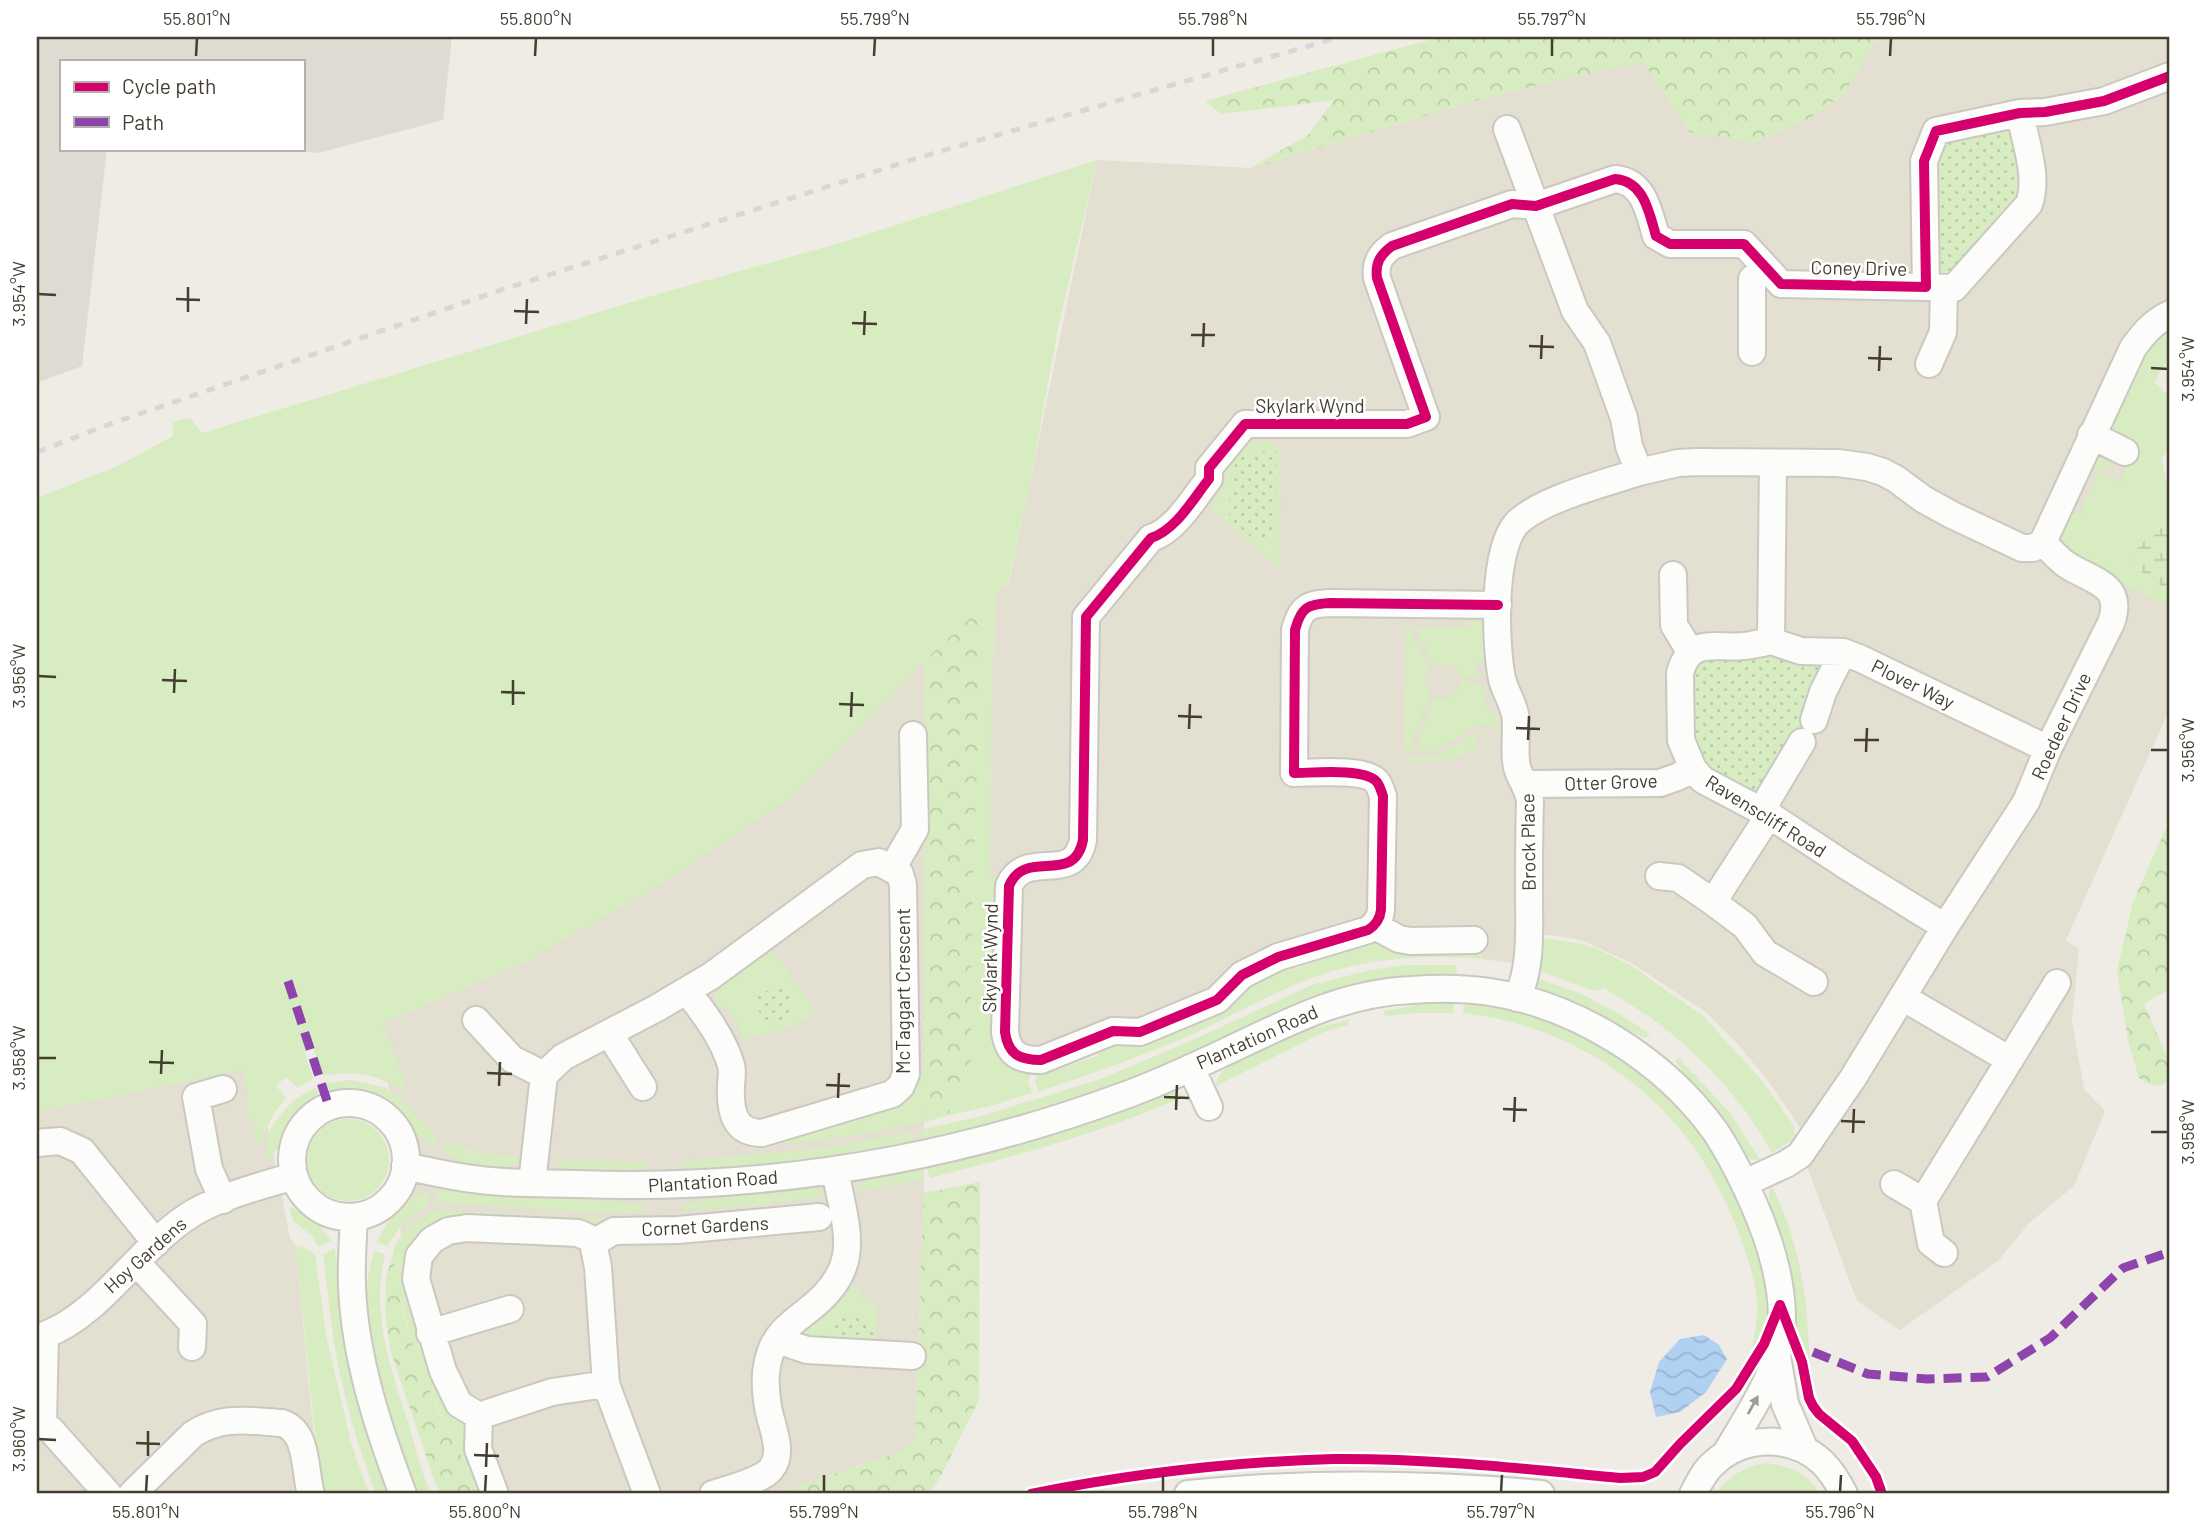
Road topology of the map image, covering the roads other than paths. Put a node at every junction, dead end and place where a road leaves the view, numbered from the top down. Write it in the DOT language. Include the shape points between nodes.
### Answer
graph roads {
  1 [pos="2170,76"];
  2 [pos="2020,113"];
  3 [pos="1507,129"];
  4 [pos="1536,206"];
  5 [pos="1766,268"];
  6 [pos="1935,287"];
  7 [pos="2170,314"];
  8 [pos="1752,352"];
  9 [pos="1930,364"];
  10 [pos="2091,435"];
  11 [pos="2125,452"];
  12 [pos="1773,463"];
  13 [pos="1639,472"];
  14 [pos="2043,542"];
  15 [pos="1673,575"];
  16 [pos="1498,605"];
  17 [pos="1771,641"];
  18 [pos="1843,652"];
  19 [pos="1691,653"];
  20 [pos="913,735"];
  21 [pos="2048,749"];
  22 [pos="1693,769"];
  23 [pos="1527,784"];
  24 [pos="1765,813"];
  25 [pos="892,869"];
  26 [pos="1659,876"];
  27 [pos="1713,902"];
  28 [pos="1375,926"];
  29 [pos="1945,928"];
  30 [pos="1474,940"];
  31 [pos="1814,982"];
  32 [pos="2057,983"];
  33 [pos="687,990"];
  34 [pos="1902,997"];
  35 [pos="1517,998"];
  36 [pos="476,1020"];
  37 [pos="608,1033"];
  38 [pos="2010,1060"];
  39 [pos="1191,1068"];
  40 [pos="544,1075"];
  41 [pos="643,1087"];
  42 [pos="223,1089"];
  43 [pos="1209,1107"];
  44 [pos="37,1143"];
  45 [pos="405,1166"];
  46 [pos="835,1171"];
  47 [pos="293,1176"];
  48 [pos="533,1183"];
  49 [pos="1745,1183"];
  50 [pos="1894,1184"];
  51 [pos="223,1200"];
  52 [pos="1923,1201"];
  53 [pos="354,1217"];
  54 [pos="819,1217"];
  55 [pos="156,1243"];
  56 [pos="593,1243"];
  57 [pos="1944,1253"];
  58 [pos="136,1262"];
  59 [pos="510,1309"];
  60 [pos="430,1333"];
  61 [pos="41,1335"];
  62 [pos="777,1339"];
  63 [pos="192,1347"];
  64 [pos="912,1356"];
  65 [pos="1777,1356"];
  66 [pos="606,1384"];
  67 [pos="479,1416"];
  68 [pos="40,1424"];
  69 [pos="1805,1450"];
  70 [pos="1726,1453"];
  71 [pos="1698,1484"];
  72 [pos="108,1494"];
  73 [pos="132,1494"];
  74 [pos="311,1494"];
  75 [pos="403,1494"];
  76 [pos="495,1494"];
  77 [pos="646,1494"];
  78 [pos="713,1494"];
  79 [pos="1188,1494"];
  80 [pos="1541,1494"];
  81 [pos="1678,1494"];
  82 [pos="1844,1494"];
  1 -- 2 [label="street, Coney Drive" via="2104,101"];
  2 -- 6 [label="street" via="2033,180 2029,204 1955,288"];
  2 -- 6 [label="street, Coney Drive" via="1936,131 1924,161"];
  3 -- 4 [label="street"];
  4 -- 5 [label="street, Coney Drive" via="1615,179 1625,180 1641,193 1662,241 1744,244"];
  4 -- 13 [label="street" via="1575,311 1597,343"];
  4 -- 28 [label="street, Skylark Wynd" via="1512,204 1392,246 1382,254 1377,278 1426,417 1407,424 1245,424 1209,468 1209,479 1193,500 1164,534 1151,538 1086,617 1083,840 1072,861 1061,866 1030,866 1017,873 1009,886 1007,1043 1013,1053 1041,1060 1113,1031 1140,1032 1217,1000 1242,975 1278,957"];
  5 -- 6 [label="street, Coney Drive" via="1781,284"];
  5 -- 8 [label="street" via="1752,279"];
  6 -- 9 [label="street" via="1944,332"];
  7 -- 10 [label="street" via="2146,330 2133,348"];
  10 -- 11 [label="street"];
  10 -- 14 [label="street"];
  12 -- 13 [label="street" via="1678,463"];
  12 -- 14 [label="street" via="1867,467 2022,548"];
  12 -- 17 [label="street"];
  13 -- 16 [label="street, Brock Place" via="1557,500 1516,524 1499,573"];
  14 -- 21 [label="street, Roedeer Drive" via="2067,565 2099,582 2114,599 2116,609"];
  15 -- 19 [label="street" via="1674,625"];
  16 -- 23 [label="street, Brock Place" via="1503,681 1514,713 1517,765"];
  16 -- 28 [label="street" via="1322,603 1304,609 1298,619 1294,773 1361,773 1380,788 1381,910"];
  17 -- 18 [label="street, Plover Way" via="1801,651"];
  17 -- 19 [label="street" via="1704,646"];
  18 -- 21 [label="street, Plover Way"];
  18 -- 24 [label="street"];
  19 -- 22 [label="street, Ravenscliff Road" via="1679,673 1679,718 1681,740"];
  20 -- 25 [label="street" via="915,829"];
  21 -- 29 [label="street, Roedeer Drive" via="2026,802"];
  22 -- 23 [label="street, Otter Grove" via="1660,783"];
  22 -- 24 [label="street, Ravenscliff Road" via="1710,784"];
  23 -- 35 [label="street, Brock Place" via="1529,933"];
  24 -- 27 [label="street"];
  24 -- 29 [label="street, Ravenscliff Road"];
  25 -- 33 [label="street" via="879,862 862,865"];
  25 -- 33 [label="street, McTaggart Crescent" via="900,874 903,885 906,1074 892,1094 750,1133 736,1119 731,1104 732,1067 717,1034"];
  26 -- 27 [label="street" via="1678,878"];
  27 -- 31 [label="street" via="1745,926 1765,953"];
  28 -- 30 [label="street" via="1410,941"];
  29 -- 34 [label="street"];
  32 -- 38 [label="street"];
  33 -- 37 [label="street"];
  34 -- 38 [label="street"];
  34 -- 49 [label="street" via="1800,1155"];
  35 -- 39 [label="street, Plantation Road" via="1459,989 1360,996 1296,1018"];
  35 -- 49 [label="street, Plantation Road" via="1576,1019 1643,1059 1700,1112"];
  36 -- 40 [label="street" via="512,1059"];
  37 -- 40 [label="street" via="563,1057"];
  37 -- 41 [label="street"];
  38 -- 52 [label="street"];
  39 -- 43 [label="street"];
  39 -- 46 [label="street, Plantation Road" via="1064,1117 990,1139"];
  40 -- 48 [label="street"];
  42 -- 51 [label="street" via="196,1097 209,1169"];
  44 -- 55 [label="street" via="60,1141 82,1151"];
  45 -- 47 [label="street" via="405,1149 386,1116 356,1103 335,1104 318,1112 296,1139"];
  45 -- 48 [label="street, Plantation Road" via="491,1181"];
  45 -- 53 [label="street" via="389,1200"];
  46 -- 48 [label="street, Plantation Road" via="688,1185"];
  46 -- 62 [label="street" via="848,1240 844,1267 824,1298"];
  47 -- 51 [label="street, Hoy Gardens"];
  47 -- 53 [label="street" via="306,1198 320,1209"];
  49 -- 65 [label="street, Plantation Road" via="1771,1246 1777,1275 1782,1334"];
  50 -- 52 [label="street"];
  51 -- 55 [label="street, Hoy Gardens" via="193,1213"];
  52 -- 57 [label="street" via="1931,1243"];
  53 -- 75 [label="street" via="352,1288 357,1331 386,1449"];
  54 -- 56 [label="street, Cornet Gardens" via="614,1231"];
  55 -- 58 [label="street, Hoy Gardens"];
  56 -- 60 [label="street" via="578,1233 467,1227 440,1235 419,1256 416,1279"];
  56 -- 66 [label="street"];
  58 -- 61 [label="street, Hoy Gardens" via="69,1324"];
  58 -- 63 [label="street" via="193,1324"];
  59 -- 60 [label="street"];
  60 -- 67 [label="street" via="459,1404"];
  61 -- 68 [label="street, Hoy Gardens"];
  62 -- 64 [label="street" via="807,1350"];
  62 -- 78 [label="street" via="766,1376 777,1447 773,1467 764,1475"];
  65 -- 69 [label="street, Plantation Road" via="1785,1404"];
  70 -- 65 [label="street, Plantation Road, one-way"];
  66 -- 67 [label="street" via="552,1392"];
  66 -- 77 [label="street"];
  67 -- 76 [label="street" via="478,1449"];
  68 -- 72 [label="street"];
  69 -- 70 [label="street" via="1781,1442 1756,1442"];
  69 -- 82 [label="street" via="1835,1476"];
  70 -- 71 [label="street"];
  71 -- 81 [label="street"];
  73 -- 74 [label="street" via="193,1434 230,1419 290,1426 298,1434"];
  79 -- 80 [label="street" via="1311,1485"];
}
